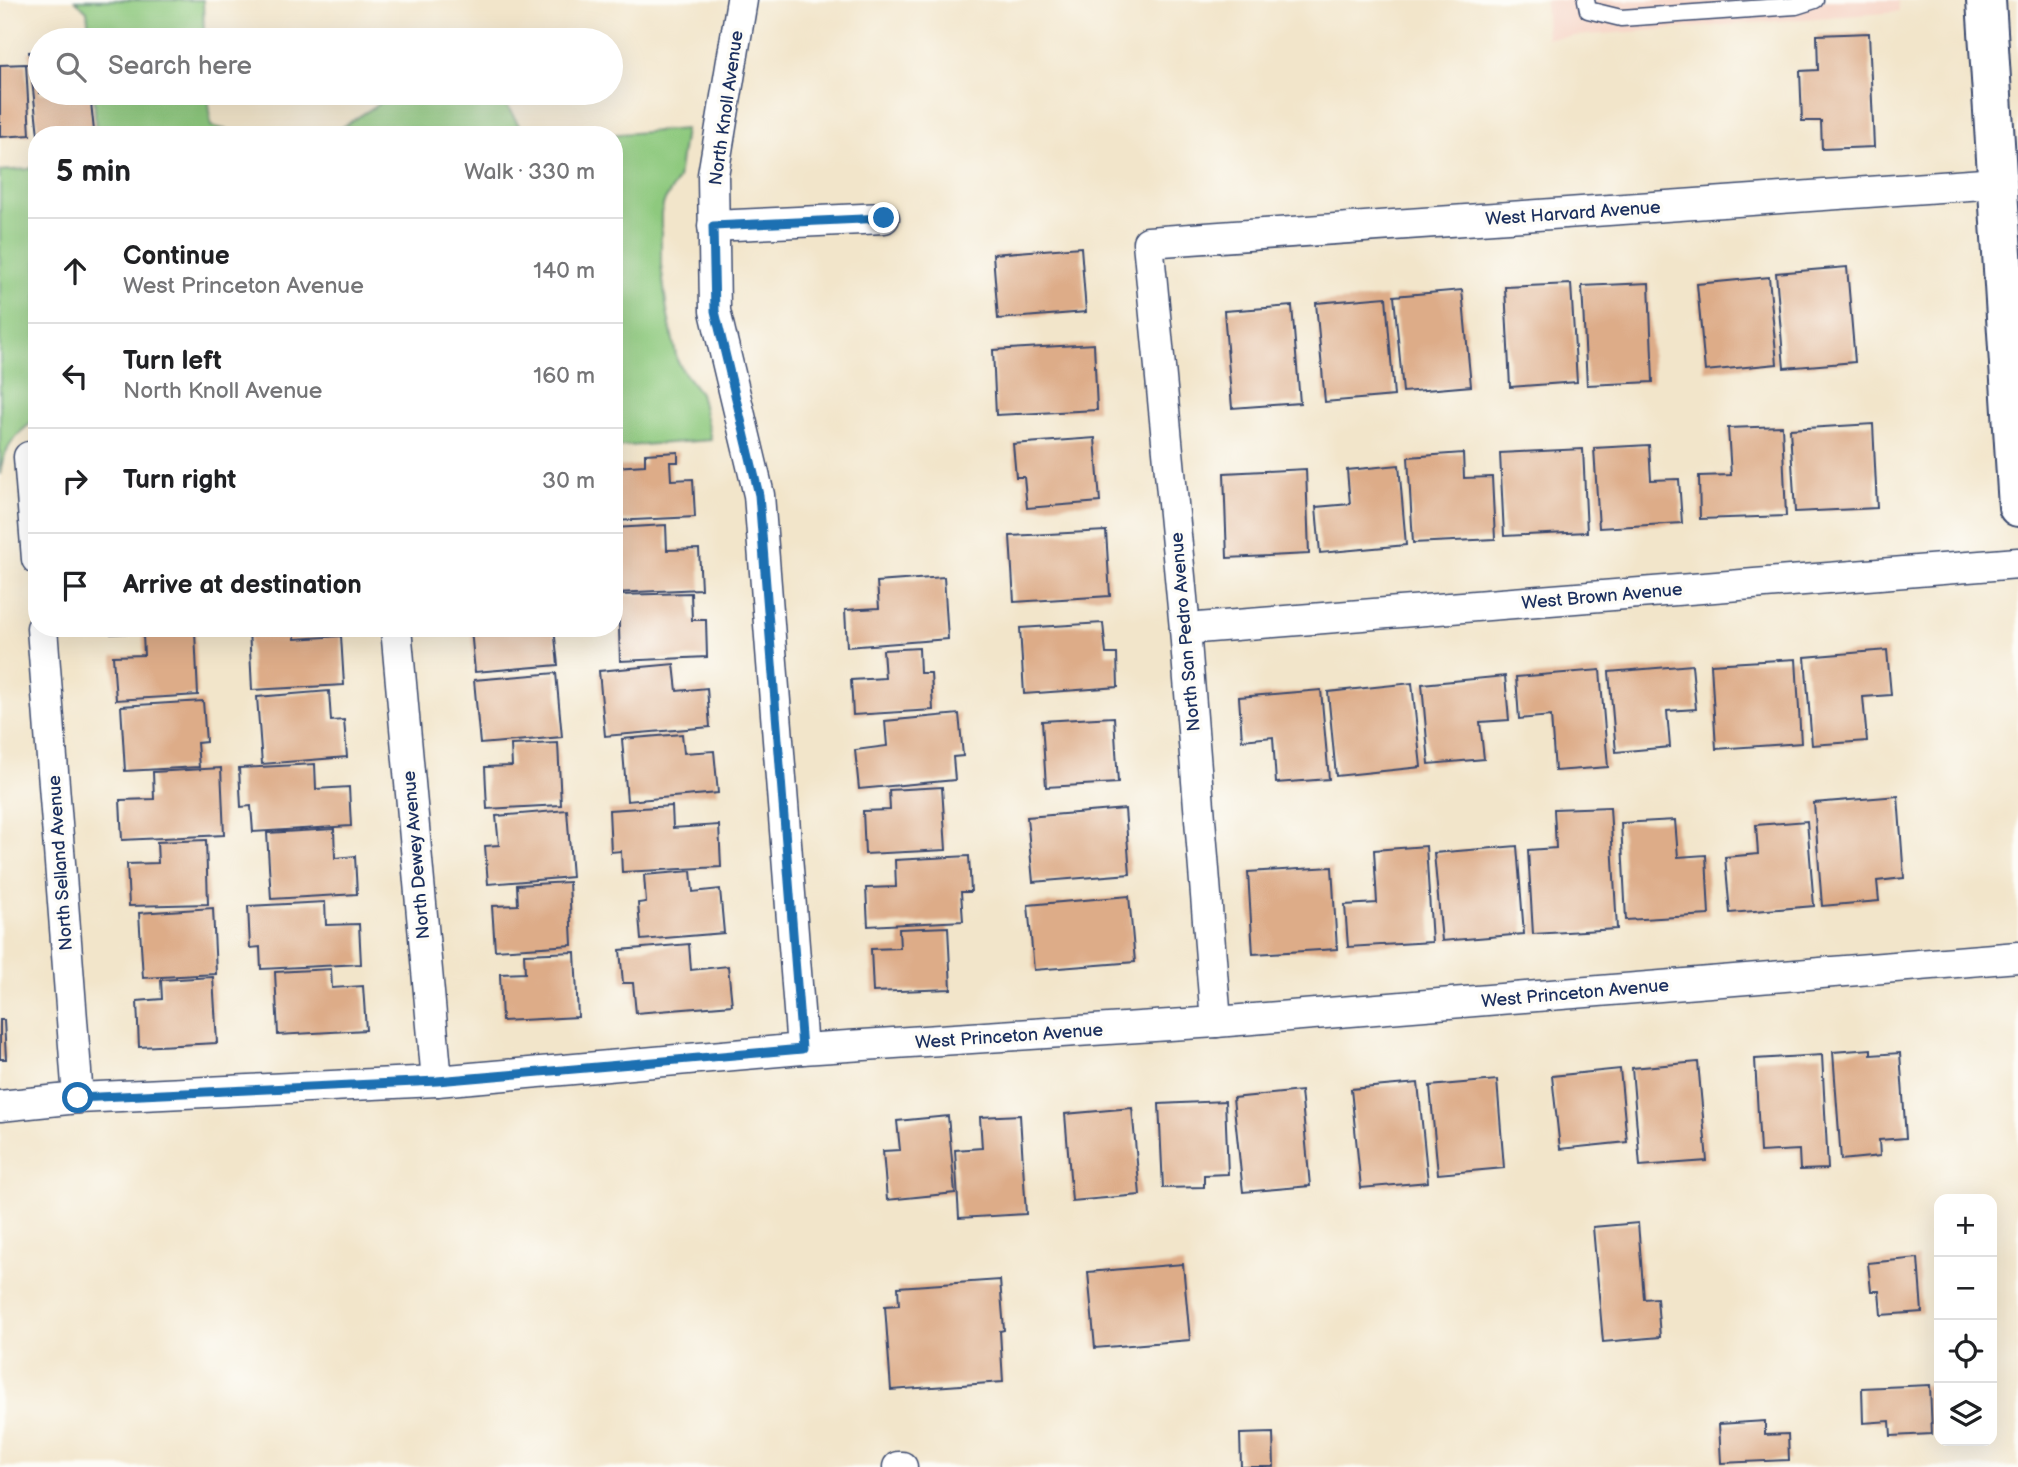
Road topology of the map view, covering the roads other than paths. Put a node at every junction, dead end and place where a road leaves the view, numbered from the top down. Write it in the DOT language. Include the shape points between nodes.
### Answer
graph roads {
  1 [pos="742,0"];
  2 [pos="1815,0"];
  3 [pos="1986,0"];
  4 [pos="1587,5"];
  5 [pos="1998,183"];
  6 [pos="884,218"];
  7 [pos="713,226"];
  8 [pos="1148,243"];
  9 [pos="2018,507"];
  10 [pos="2018,563"];
  11 [pos="1185,629"];
  12 [pos="43,637"];
  13 [pos="397,637"];
  14 [pos="2018,957"];
  15 [pos="1216,1022"];
  16 [pos="802,1049"];
  17 [pos="437,1081"];
  18 [pos="78,1098"];
  19 [pos="0,1105"];
  1 -- 7 [label="street, North Knoll Avenue" via="713,176"];
  2 -- 4 [label="lane" via="1796,6 1621,18"];
  3 -- 5 [label="street"];
  5 -- 8 [label="street, West Harvard Avenue"];
  5 -- 9 [label="street"];
  6 -- 7 [label="street"];
  7 -- 16 [label="street, North Knoll Avenue" via="715,311 759,495"];
  8 -- 11 [label="street, North San Pedro Avenue"];
  10 -- 11 [label="street, West Brown Avenue"];
  11 -- 15 [label="street, North San Pedro Avenue"];
  12 -- 18 [label="street, North Selland Avenue"];
  13 -- 17 [label="street, North Dewey Avenue"];
  14 -- 15 [label="street, West Princeton Avenue"];
  15 -- 16 [label="street, West Princeton Avenue"];
  16 -- 17 [label="street, West Princeton Avenue"];
  17 -- 18 [label="street, West Princeton Avenue"];
  18 -- 19 [label="street, West Princeton Avenue"];
}
